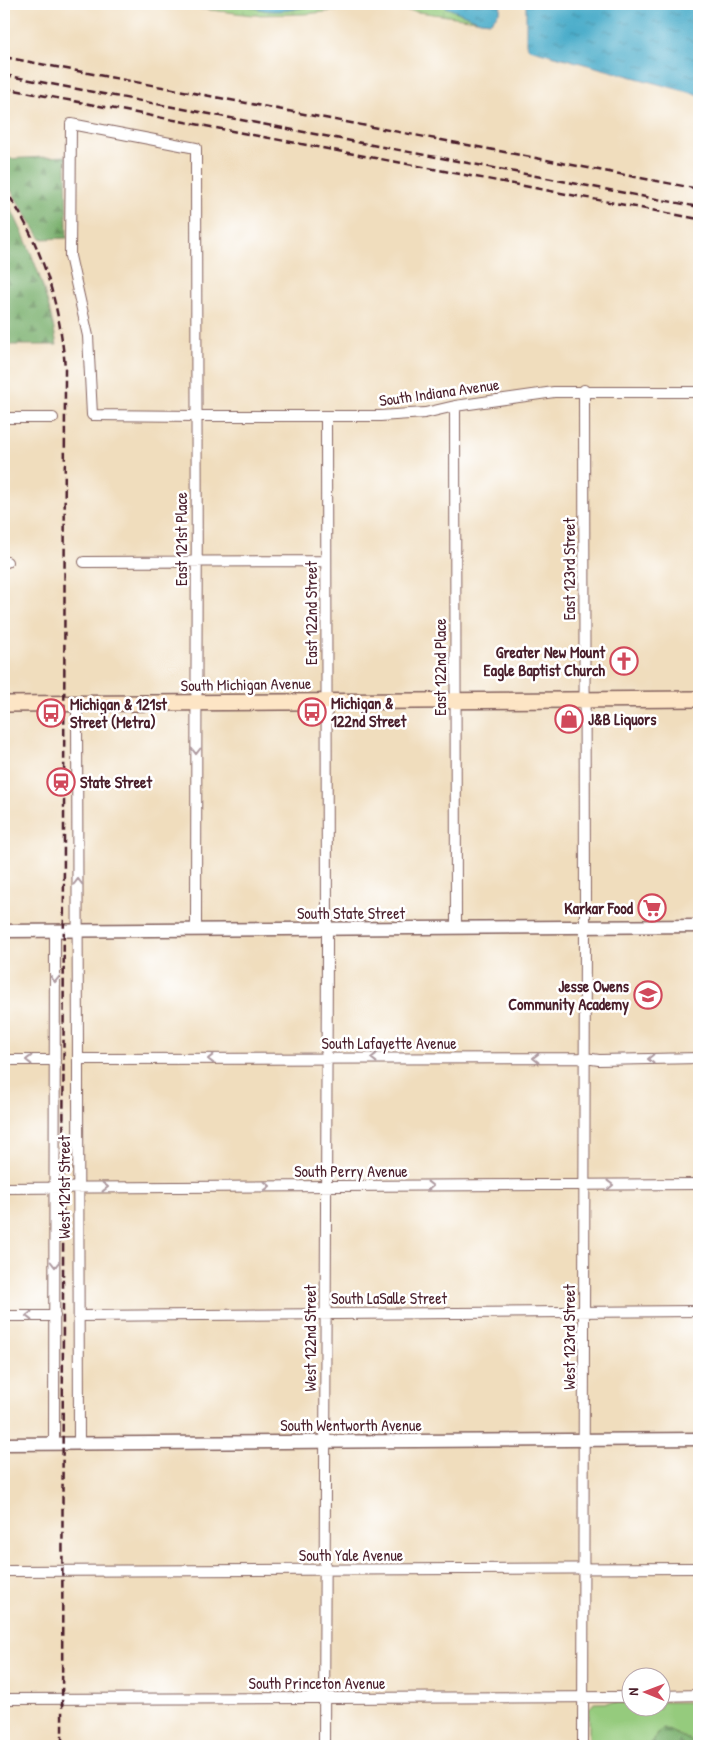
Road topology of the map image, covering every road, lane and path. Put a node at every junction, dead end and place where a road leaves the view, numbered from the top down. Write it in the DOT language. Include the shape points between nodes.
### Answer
graph roads {
  1 [pos="584,390"];
  2 [pos="699,392"];
  3 [pos="455,406"];
  4 [pos="92,415"];
  5 [pos="196,416"];
  6 [pos="326,416"];
  7 [pos="4,418"];
  8 [pos="53,418"];
  9 [pos="326,560"];
  10 [pos="196,561"];
  11 [pos="84,562"];
  12 [pos="699,699"];
  13 [pos="326,701"];
  14 [pos="455,701"];
  15 [pos="586,701"];
  16 [pos="196,702"];
  17 [pos="78,703"];
  18 [pos="4,704"];
  19 [pos="699,926"];
  20 [pos="585,927"];
  21 [pos="456,928"];
  22 [pos="327,929"];
  23 [pos="79,930"];
  24 [pos="196,930"];
  25 [pos="4,931"];
  26 [pos="56,931"];
  27 [pos="326,1058"];
  28 [pos="585,1058"];
  29 [pos="699,1058"];
  30 [pos="79,1059"];
  31 [pos="4,1060"];
  32 [pos="55,1060"];
  33 [pos="699,1184"];
  34 [pos="326,1186"];
  35 [pos="584,1186"];
  36 [pos="79,1187"];
  37 [pos="4,1188"];
  38 [pos="55,1188"];
  39 [pos="699,1311"];
  40 [pos="584,1312"];
  41 [pos="325,1314"];
  42 [pos="4,1316"];
  43 [pos="54,1316"];
  44 [pos="79,1316"];
  45 [pos="583,1440"];
  46 [pos="699,1440"];
  47 [pos="325,1442"];
  48 [pos="54,1443"];
  49 [pos="79,1443"];
  50 [pos="4,1444"];
  51 [pos="699,1568"];
  52 [pos="325,1570"];
  53 [pos="583,1570"];
  54 [pos="4,1572"];
  55 [pos="699,1695"];
  56 [pos="670,1696"];
  57 [pos="583,1697"];
  58 [pos="620,1697"];
  59 [pos="324,1698"];
  60 [pos="4,1699"];
  61 [pos="324,1746"];
  62 [pos="583,1746"];
  1 -- 2 [label="street, South Indiana Avenue"];
  1 -- 3 [label="street, South Indiana Avenue"];
  1 -- 15 [label="street, East 123rd Street"];
  3 -- 6 [label="street, South Indiana Avenue" via="425,413"];
  3 -- 14 [label="street, East 122nd Place"];
  4 -- 5 [label="street, South Indiana Avenue"];
  4 -- 5 [label="street, East 121st Place" via="88,336 70,256 70,124 196,148"];
  5 -- 6 [label="street, South Indiana Avenue"];
  5 -- 10 [label="street, East 121st Place"];
  6 -- 9 [label="street, East 122nd Street"];
  7 -- 8 [label="street"];
  9 -- 10 [label="street"];
  9 -- 13 [label="street, East 122nd Street"];
  10 -- 11 [label="street"];
  10 -- 16 [label="street, East 121st Place"];
  12 -- 15 [label="main road, South Michigan Avenue"];
  13 -- 14 [label="main road, South Michigan Avenue"];
  13 -- 16 [label="main road, South Michigan Avenue"];
  13 -- 22 [label="street, East 122nd Street"];
  14 -- 15 [label="main road, South Michigan Avenue"];
  14 -- 21 [label="street, East 122nd Place"];
  15 -- 20 [label="street, East 123rd Street"];
  16 -- 17 [label="main road, South Michigan Avenue"];
  16 -- 24 [label="street, East 121st Place, one-way"];
  17 -- 18 [label="main road, South Michigan Avenue"];
  23 -- 17 [label="street, West 121st Street, one-way"];
  19 -- 20 [label="street, South State Street"];
  20 -- 21 [label="street, South State Street"];
  20 -- 28 [label="street, West 123rd Street"];
  21 -- 22 [label="street, South State Street"];
  22 -- 24 [label="street, South State Street"];
  22 -- 27 [label="street, West 122nd Street"];
  23 -- 24 [label="street, South State Street"];
  23 -- 26 [label="street, South State Street"];
  23 -- 30 [label="street, West 121st Street"];
  25 -- 26 [label="street, South State Street"];
  26 -- 32 [label="street, West 121st Street, one-way"];
  28 -- 27 [label="street, South Lafayette Avenue, one-way"];
  27 -- 30 [label="street, South Lafayette Avenue, one-way"];
  27 -- 34 [label="street, West 122nd Street"];
  29 -- 28 [label="street, South Lafayette Avenue, one-way"];
  28 -- 35 [label="street, West 123rd Street"];
  30 -- 36 [label="street, West 121st Street"];
  32 -- 31 [label="street, one-way"];
  32 -- 38 [label="street, West 121st Street"];
  35 -- 33 [label="street, South Perry Avenue, one-way"];
  34 -- 35 [label="street, South Perry Avenue, one-way"];
  36 -- 34 [label="street, South Perry Avenue, one-way"];
  34 -- 41 [label="street, West 122nd Street"];
  35 -- 40 [label="street, West 123rd Street"];
  36 -- 38 [label="street, South Perry Avenue"];
  36 -- 44 [label="street, West 121st Street"];
  37 -- 38 [label="street, South Perry Avenue"];
  38 -- 43 [label="street, West 121st Street, one-way"];
  39 -- 40 [label="street, South LaSalle Street"];
  40 -- 41 [label="street, South LaSalle Street"];
  40 -- 45 [label="street, West 123rd Street"];
  41 -- 44 [label="street, South LaSalle Street"];
  41 -- 47 [label="street, West 122nd Street"];
  43 -- 42 [label="street, one-way"];
  43 -- 48 [label="street, West 121st Street"];
  44 -- 49 [label="street, West 121st Street"];
  45 -- 46 [label="street, South Wentworth Avenue"];
  45 -- 47 [label="street, South Wentworth Avenue"];
  45 -- 53 [label="street, West 123rd Street"];
  47 -- 49 [label="street, South Wentworth Avenue"];
  47 -- 52 [label="street, West 122nd Street"];
  48 -- 49 [label="street, South Wentworth Avenue"];
  48 -- 50 [label="street, South Wentworth Avenue"];
  51 -- 53 [label="street, South Yale Avenue"];
  52 -- 53 [label="street, South Yale Avenue"];
  52 -- 54 [label="street, South Yale Avenue"];
  52 -- 59 [label="street, West 122nd Street"];
  53 -- 57 [label="street, West 123rd Street"];
  55 -- 56 [label="street"];
  57 -- 58 [label="street, South Princeton Avenue"];
  57 -- 59 [label="street, South Princeton Avenue"];
  57 -- 62 [label="street, West 123rd Street"];
  59 -- 60 [label="street, South Princeton Avenue"];
  59 -- 61 [label="street, West 122nd Street"];
}
